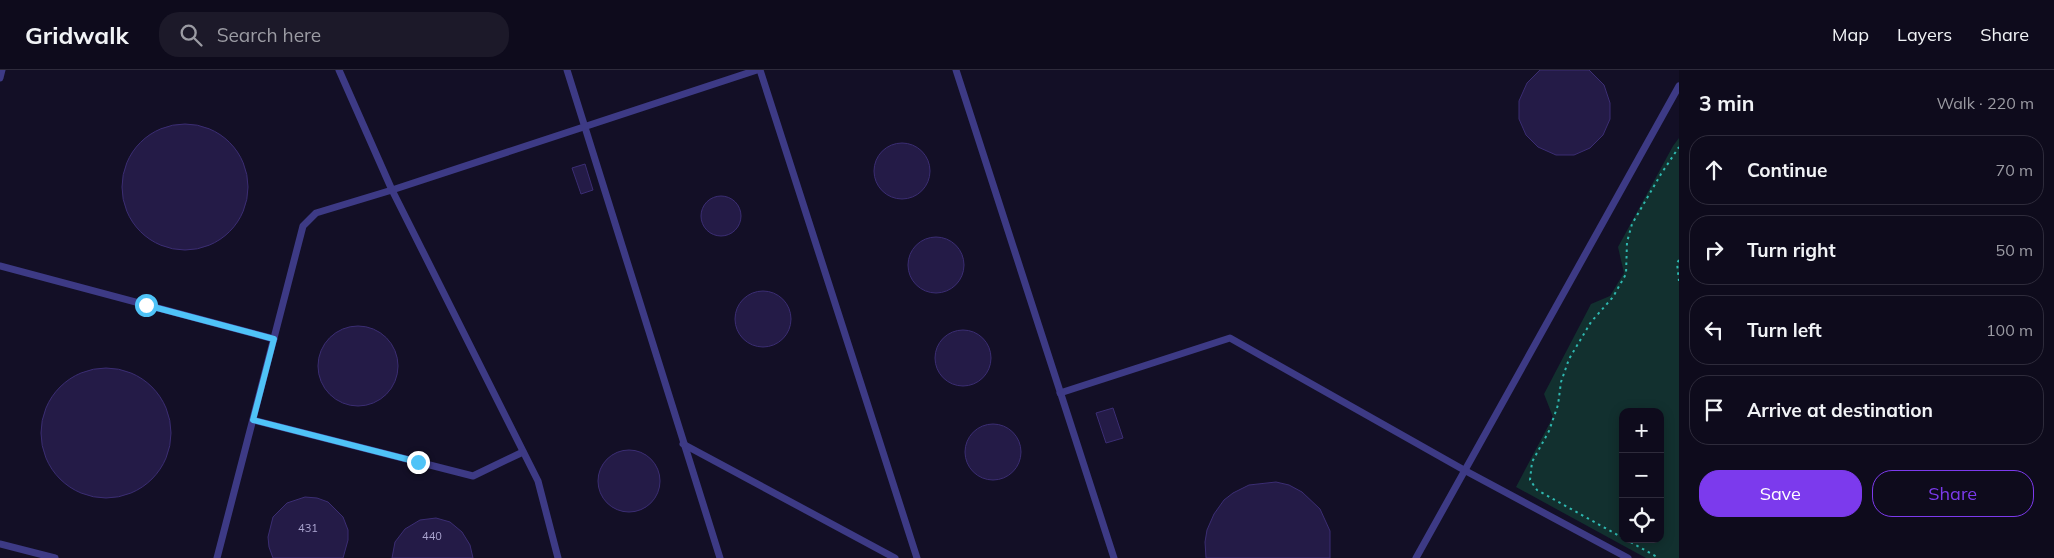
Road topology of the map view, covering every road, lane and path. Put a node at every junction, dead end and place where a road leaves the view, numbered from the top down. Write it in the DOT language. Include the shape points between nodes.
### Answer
graph roads {
  1 [pos="2,70"];
  2 [pos="339,70"];
  3 [pos="567,70"];
  4 [pos="759,70"];
  5 [pos="956,70"];
  6 [pos="0,78"];
  7 [pos="1679,86"];
  8 [pos="585,126"];
  9 [pos="1679,147"];
  10 [pos="392,190"];
  11 [pos="1679,260"];
  12 [pos="0,266"];
  13 [pos="1679,281"];
  14 [pos="274,339"];
  15 [pos="1060,393"];
  16 [pos="253,420"];
  17 [pos="683,444"];
  18 [pos="523,452"];
  19 [pos="1464,470"];
  20 [pos="1619,536"];
  21 [pos="1631,543"];
  22 [pos="0,544"];
  23 [pos="55,558"];
  24 [pos="217,558"];
  25 [pos="558,558"];
  26 [pos="720,558"];
  27 [pos="895,558"];
  28 [pos="917,558"];
  29 [pos="1114,558"];
  30 [pos="1416,558"];
  31 [pos="1628,558"];
  32 [pos="1659,558"];
  1 -- 6 [label="lane"];
  2 -- 10 [label="lane"];
  3 -- 8 [label="lane"];
  4 -- 8 [label="lane"];
  4 -- 28 [label="lane"];
  5 -- 15 [label="lane"];
  7 -- 19 [label="lane"];
  8 -- 10 [label="lane"];
  8 -- 17 [label="lane"];
  9 -- 20 [label="path" via="1632,224 1627,242 1626,274 1569,359 1560,382 1558,405 1549,431 1532,462 1530,480 1537,490"];
  10 -- 14 [label="lane" via="316,213 303,226"];
  10 -- 18 [label="lane"];
  11 -- 13 [label="path"];
  12 -- 14 [label="lane"];
  14 -- 16 [label="lane"];
  15 -- 19 [label="lane" via="1230,338"];
  15 -- 29 [label="lane"];
  16 -- 18 [label="lane" via="473,476"];
  16 -- 24 [label="lane"];
  17 -- 26 [label="lane"];
  17 -- 27 [label="lane"];
  18 -- 25 [label="lane" via="538,481"];
  19 -- 30 [label="lane"];
  19 -- 31 [label="lane"];
  21 -- 32 [label="path"];
  22 -- 23 [label="lane"];
}
